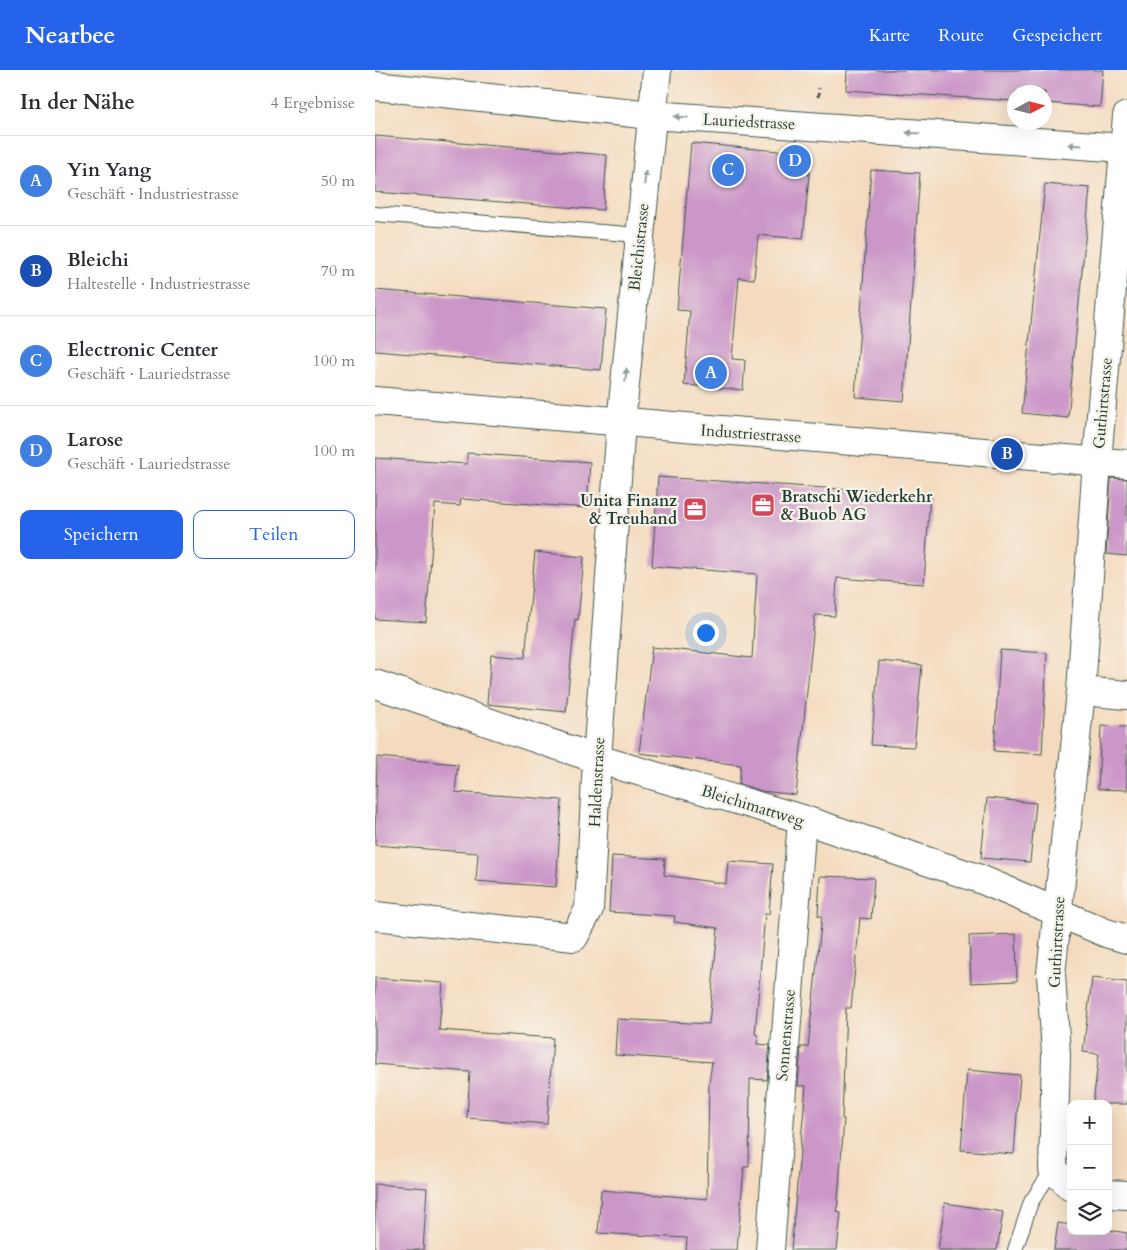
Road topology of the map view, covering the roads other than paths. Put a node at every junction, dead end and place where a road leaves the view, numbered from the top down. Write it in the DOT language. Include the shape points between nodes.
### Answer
graph roads {
  1 [pos="657,70"];
  2 [pos="375,86"];
  3 [pos="653,115"];
  4 [pos="1127,116"];
  5 [pos="1124,148"];
  6 [pos="1123,210"];
  7 [pos="375,214"];
  8 [pos="639,235"];
  9 [pos="375,401"];
  10 [pos="621,423"];
  11 [pos="1097,461"];
  12 [pos="1127,464"];
  13 [pos="375,684"];
  14 [pos="1081,691"];
  15 [pos="1127,695"];
  16 [pos="597,759"];
  17 [pos="802,819"];
  18 [pos="1057,912"];
  19 [pos="375,916"];
  20 [pos="1127,939"];
  21 [pos="1062,1178"];
  22 [pos="1112,1194"];
  23 [pos="1127,1196"];
  24 [pos="770,1250"];
  25 [pos="1015,1250"];
  1 -- 3 [label="street, Bleichistrasse"];
  2 -- 3 [label="street, Lauriedstrasse"];
  5 -- 3 [label="street, Lauriedstrasse, one-way"];
  8 -- 3 [label="street, Bleichistrasse, one-way"];
  4 -- 5 [label="street, Guthirtstrasse"];
  5 -- 6 [label="street, Guthirtstrasse"];
  6 -- 11 [label="street, Guthirtstrasse"];
  7 -- 8 [label="lane"];
  10 -- 8 [label="street, Bleichistrasse, one-way"];
  9 -- 10 [label="street, Industriestrasse"];
  10 -- 11 [label="street, Industriestrasse"];
  10 -- 16 [label="street, Haldenstrasse"];
  11 -- 12 [label="street, Industriestrasse"];
  11 -- 14 [label="street, Guthirtstrasse"];
  13 -- 16 [label="street, Bleichimattweg"];
  14 -- 15 [label="street"];
  14 -- 18 [label="street, Guthirtstrasse"];
  16 -- 17 [label="street, Bleichimattweg"];
  16 -- 19 [label="street, Haldenstrasse" via="589,909 573,937"];
  17 -- 18 [label="street, Bleichimattweg" via="980,879"];
  17 -- 24 [label="street, Sonnenstrasse"];
  18 -- 20 [label="street, Bleichimattweg"];
  18 -- 21 [label="street, Guthirtstrasse" via="1051,974"];
  21 -- 25 [label="lane" via="1031,1202"];
  22 -- 23 [label="street"];
}
